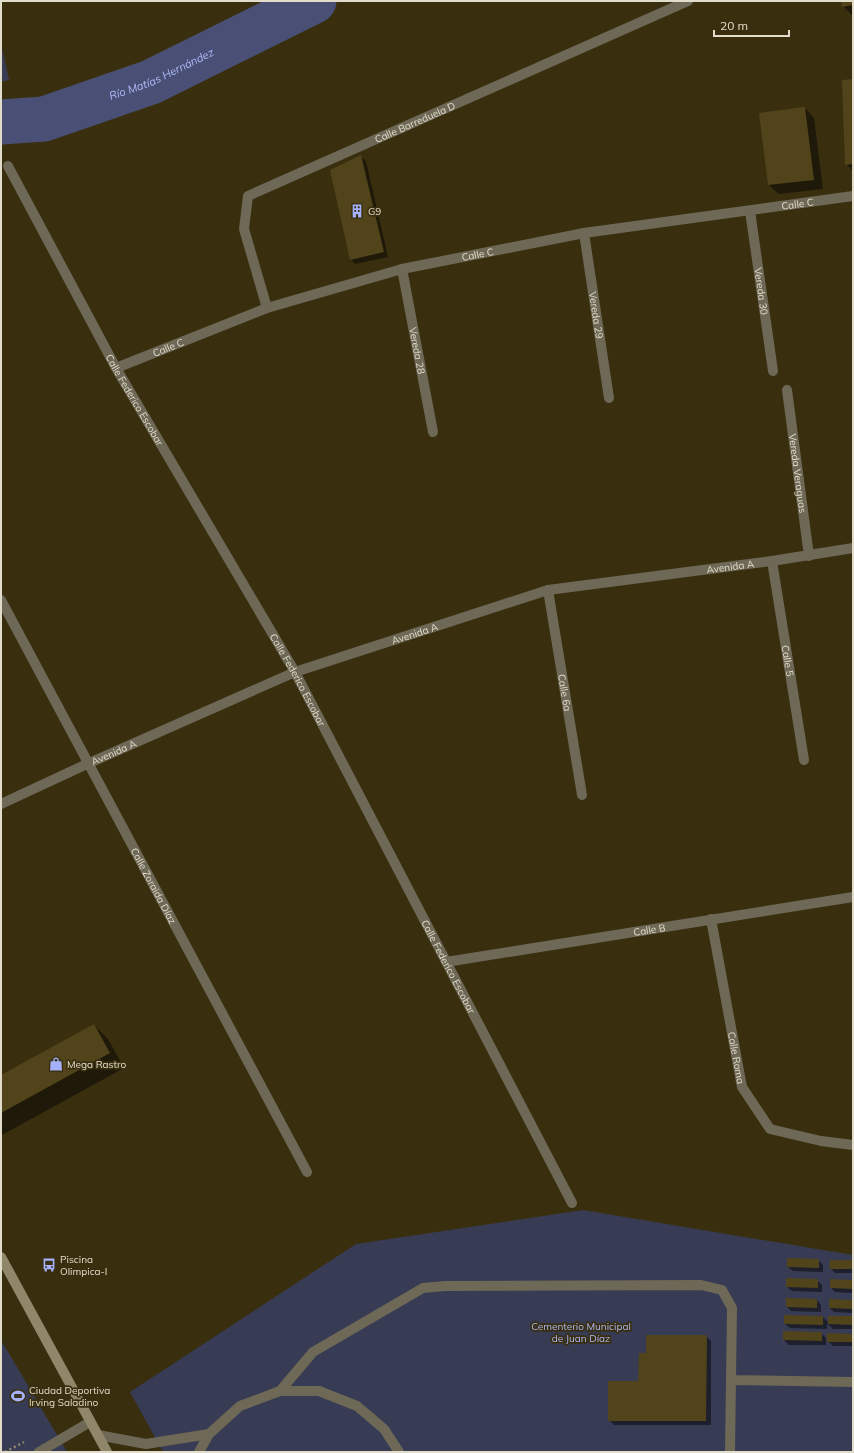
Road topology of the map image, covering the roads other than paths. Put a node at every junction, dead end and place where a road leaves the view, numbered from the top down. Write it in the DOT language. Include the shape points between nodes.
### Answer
graph roads {
  1 [pos="688,1"];
  2 [pos="8,166"];
  3 [pos="853,196"];
  4 [pos="750,211"];
  5 [pos="584,233"];
  6 [pos="402,269"];
  7 [pos="267,308"];
  8 [pos="116,368"];
  9 [pos="773,371"];
  10 [pos="787,390"];
  11 [pos="609,398"];
  12 [pos="433,432"];
  13 [pos="853,548"];
  14 [pos="809,556"];
  15 [pos="772,561"];
  16 [pos="548,590"];
  17 [pos="1,600"];
  18 [pos="295,672"];
  19 [pos="804,760"];
  20 [pos="87,764"];
  21 [pos="582,795"];
  22 [pos="1,804"];
  23 [pos="853,897"];
  24 [pos="711,919"];
  25 [pos="446,962"];
  26 [pos="853,1145"];
  27 [pos="307,1172"];
  28 [pos="572,1203"];
  29 [pos="1,1257"];
  30 [pos="4,1270"];
  31 [pos="731,1380"];
  32 [pos="853,1382"];
  33 [pos="280,1391"];
  34 [pos="90,1422"];
  35 [pos="209,1434"];
  36 [pos="98,1435"];
  37 [pos="39,1452"];
  38 [pos="107,1452"];
  39 [pos="199,1452"];
  40 [pos="399,1452"];
  41 [pos="730,1452"];
  1 -- 7 [label="street, Calle Barreduela D" via="248,196 244,229"];
  2 -- 8 [label="street, Calle Federico Escobar"];
  3 -- 4 [label="street, Calle C"];
  4 -- 5 [label="street, Calle C"];
  4 -- 9 [label="street, Vereda 30"];
  5 -- 6 [label="street, Calle C"];
  5 -- 11 [label="street, Vereda 29"];
  6 -- 7 [label="street, Calle C"];
  6 -- 12 [label="street, Vereda 28"];
  7 -- 8 [label="street, Calle C"];
  8 -- 18 [label="street, Calle Federico Escobar"];
  10 -- 14 [label="street, Vereda Veraguas"];
  13 -- 14 [label="street, Avenida A"];
  14 -- 15 [label="street, Avenida A"];
  15 -- 16 [label="street, Avenida A"];
  15 -- 19 [label="street, Calle 5"];
  16 -- 18 [label="street, Avenida A"];
  16 -- 21 [label="street, Calle 6a"];
  17 -- 20 [label="street, Calle Zoraida Díaz"];
  18 -- 20 [label="street, Avenida A"];
  18 -- 25 [label="street, Calle Federico Escobar"];
  20 -- 22 [label="street, Avenida A"];
  20 -- 27 [label="street, Calle Zoraida Díaz"];
  23 -- 24 [label="street, Calle B"];
  24 -- 25 [label="street, Calle B"];
  24 -- 26 [label="street, Calle Roma" via="742,1088 770,1129 821,1141"];
  25 -- 28 [label="street, Calle Federico Escobar"];
  29 -- 30 [label="main road"];
  30 -- 34 [label="main road"];
  31 -- 32 [label="street"];
  31 -- 33 [label="street" via="732,1308 722,1290 701,1285 445,1286 424,1288 313,1352"];
  31 -- 41 [label="street"];
  33 -- 35 [label="street" via="240,1406"];
  33 -- 40 [label="street" via="319,1391 358,1406 384,1429"];
  34 -- 36 [label="main road"];
  34 -- 37 [label="street"];
  35 -- 36 [label="street" via="146,1444"];
  35 -- 39 [label="street"];
  36 -- 38 [label="main road"];
}
